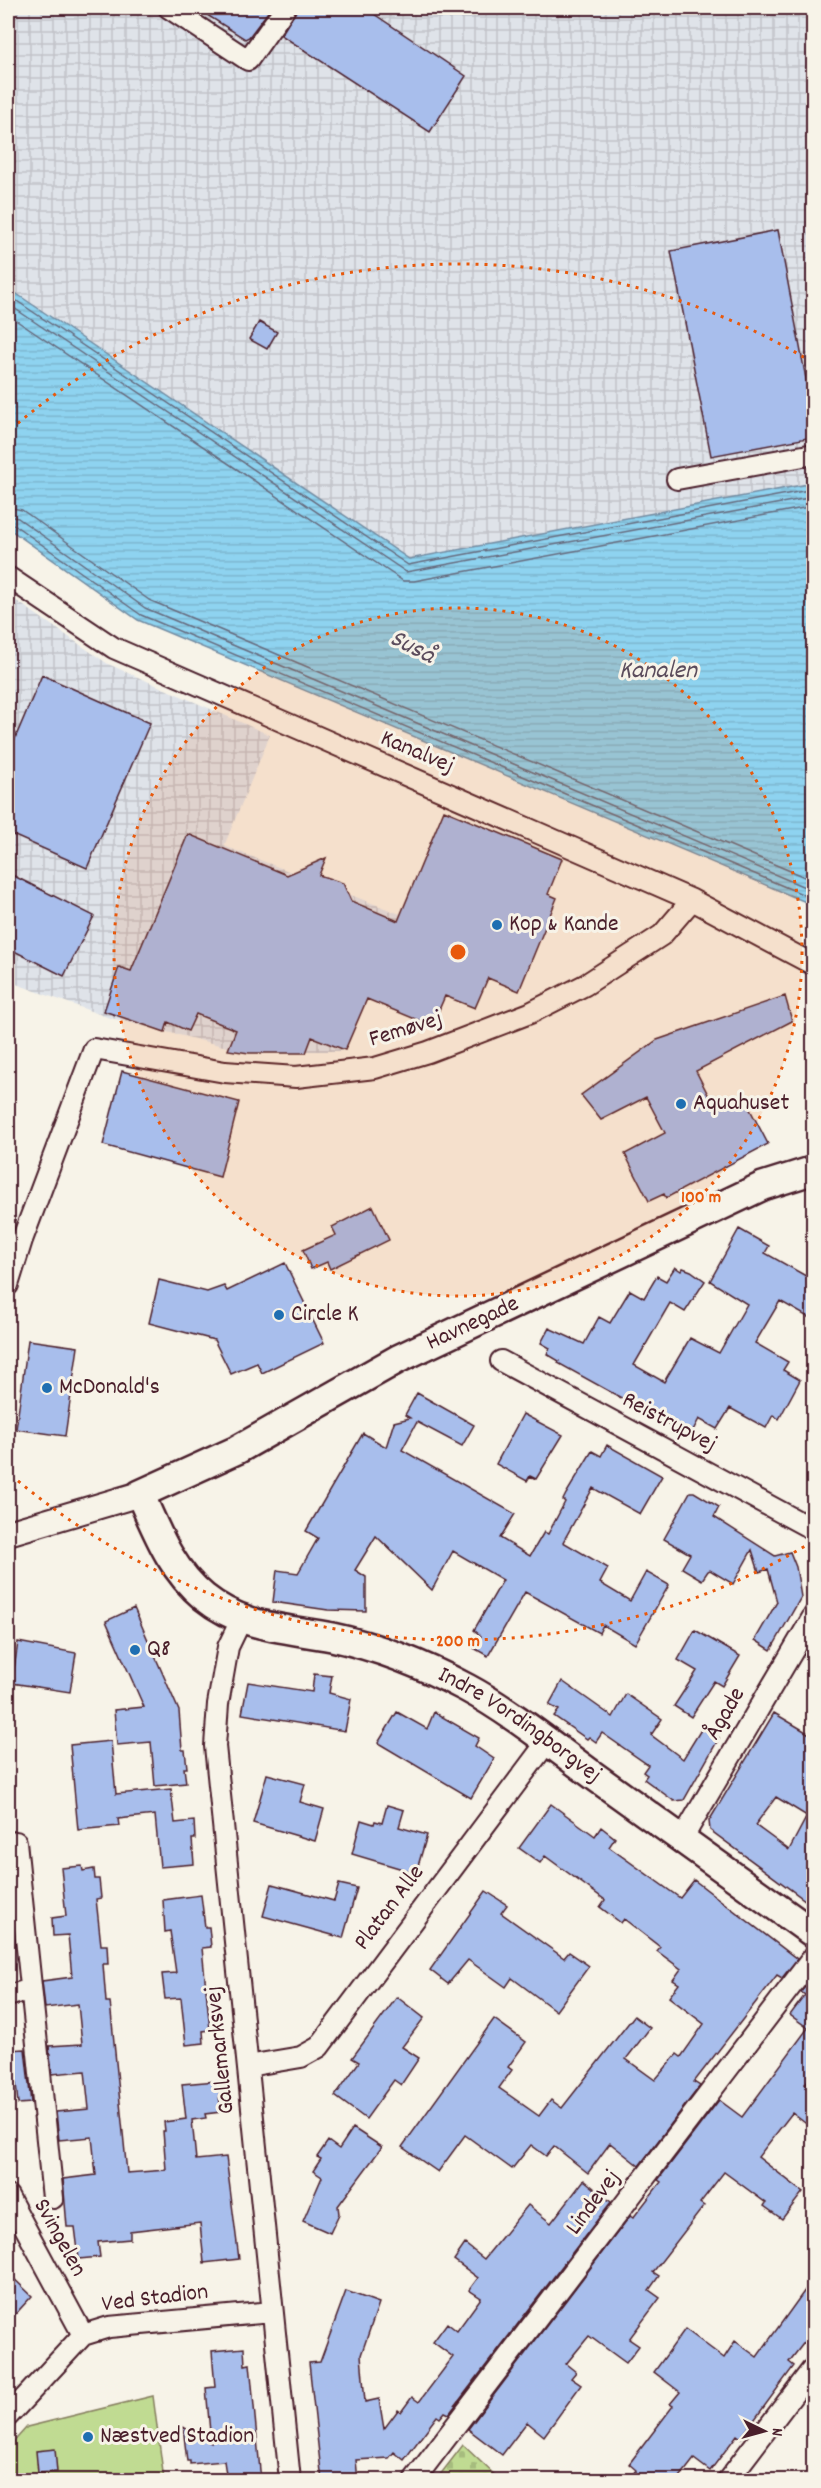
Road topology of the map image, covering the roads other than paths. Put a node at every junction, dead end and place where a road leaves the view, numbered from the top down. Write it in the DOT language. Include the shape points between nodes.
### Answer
graph roads {
  1 [pos="169,8"];
  2 [pos="285,8"];
  3 [pos="813,454"];
  4 [pos="677,479"];
  5 [pos="8,577"];
  6 [pos="692,900"];
  7 [pos="813,965"];
  8 [pos="813,1170"];
  9 [pos="8,1285"];
  10 [pos="501,1361"];
  11 [pos="140,1494"];
  12 [pos="813,1530"];
  13 [pos="8,1533"];
  14 [pos="813,1615"];
  15 [pos="242,1618"];
  16 [pos="547,1742"];
  17 [pos="682,1839"];
  18 [pos="16,1842"];
  19 [pos="813,1934"];
  20 [pos="813,1956"];
  21 [pos="31,1989"];
  22 [pos="8,1996"];
  23 [pos="248,2066"];
  24 [pos="8,2196"];
  25 [pos="52,2198"];
  26 [pos="272,2312"];
  27 [pos="83,2335"];
  28 [pos="813,2367"];
  29 [pos="8,2416"];
  30 [pos="290,2481"];
  31 [pos="414,2481"];
  32 [pos="728,2481"];
  1 -- 2 [label="street" via="248,60"];
  3 -- 4 [label="street"];
  5 -- 6 [label="street, Kanalvej" via="114,648"];
  6 -- 7 [label="street, Kanalvej"];
  6 -- 9 [label="street, Femøvej" via="662,935 585,985 530,1013 375,1068 296,1077 225,1072 94,1049"];
  8 -- 11 [label="main road, Havnegade" via="763,1186 398,1359 237,1450"];
  10 -- 12 [label="street, Reistrupvej"];
  11 -- 13 [label="street"];
  11 -- 15 [label="main road, Indre Vordingborgvej" via="179,1572 205,1598"];
  14 -- 17 [label="street, Ågade"];
  15 -- 16 [label="main road, Indre Vordingborgvej" via="274,1629 332,1637 405,1658 468,1689"];
  15 -- 23 [label="street, Gallemarksvej" via="228,1647 215,1746"];
  16 -- 17 [label="main road, Indre Vordingborgvej"];
  16 -- 23 [label="street, Platan Alle" via="319,2047 301,2056"];
  17 -- 19 [label="main road, Indre Vordingborgvej"];
  18 -- 21 [label="street, Svingelen"];
  20 -- 31 [label="street, Lindevej"];
  21 -- 22 [label="street"];
  21 -- 25 [label="street, Svingelen"];
  23 -- 26 [label="street, Gallemarksvej"];
  24 -- 27 [label="street, Svingelen"];
  26 -- 27 [label="street, Ved Stadion" via="109,2327"];
  26 -- 30 [label="street, Gallemarksvej"];
  27 -- 29 [label="street, Ved Stadion"];
  28 -- 32 [label="street"];
}
